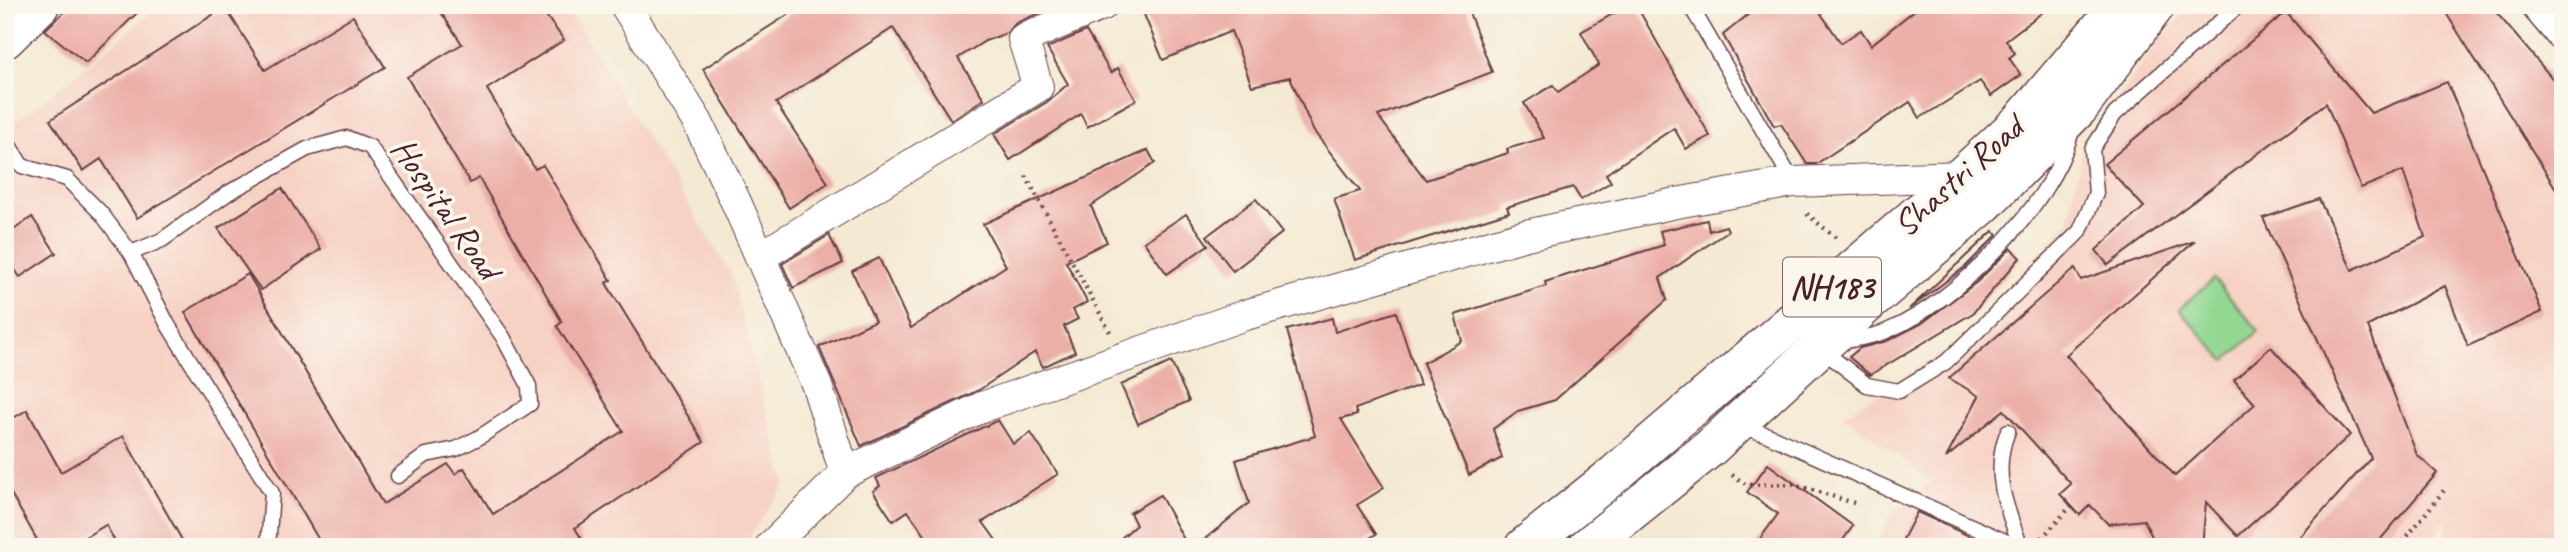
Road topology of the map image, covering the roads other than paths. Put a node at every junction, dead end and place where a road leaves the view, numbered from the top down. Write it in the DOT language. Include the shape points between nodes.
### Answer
graph roads {
  1 [pos="625,5"];
  2 [pos="1103,5"];
  3 [pos="1690,5"];
  4 [pos="2120,5"];
  5 [pos="2157,5"];
  6 [pos="2239,5"];
  7 [pos="2541,5"];
  8 [pos="2563,31"];
  9 [pos="2099,109"];
  10 [pos="5,139"];
  11 [pos="1783,184"];
  12 [pos="1978,185"];
  13 [pos="131,253"];
  14 [pos="760,257"];
  15 [pos="1820,348"];
  16 [pos="1736,425"];
  17 [pos="2008,431"];
  18 [pos="845,473"];
  19 [pos="398,476"];
  20 [pos="268,547"];
  21 [pos="770,547"];
  22 [pos="1524,547"];
  23 [pos="1587,547"];
  24 [pos="2019,547"];
  1 -- 14 [label="street" via="698,123"];
  2 -- 14 [label="street" via="1023,40 1038,87"];
  3 -- 11 [label="lane"];
  4 -- 12 [label="main road, Shastri Road / NH183" via="2020,122"];
  5 -- 9 [label="main road, Shastri Road / NH183"];
  6 -- 9 [label="lane"];
  7 -- 8 [label="main road"];
  9 -- 12 [label="main road, Shastri Road / NH183"];
  9 -- 15 [label="lane" via="2070,139 2038,204 1956,289 1889,331"];
  9 -- 15 [label="lane" via="2092,149 2096,193 2080,231 1946,362 1899,391 1867,386"];
  10 -- 13 [label="lane" via="22,166 67,179"];
  11 -- 12 [label="street"];
  11 -- 18 [label="street" via="1526,235 1245,315 982,407"];
  12 -- 15 [label="main road, Shastri Road / NH183"];
  12 -- 22 [label="main road, Shastri Road / NH183" via="1863,261"];
  13 -- 19 [label="lane, Hospital Road" via="162,240 228,194 307,149 347,138 370,147 503,337 529,386 530,404 518,413 456,449 426,455"];
  13 -- 20 [label="lane" via="167,325 272,493"];
  14 -- 18 [label="street" via="817,386"];
  15 -- 16 [label="main road, Shastri Road / NH183"];
  16 -- 23 [label="main road, Shastri Road / NH183"];
  16 -- 24 [label="lane"];
  17 -- 24 [label="lane" via="2000,450 2001,491"];
  18 -- 21 [label="street"];
}
